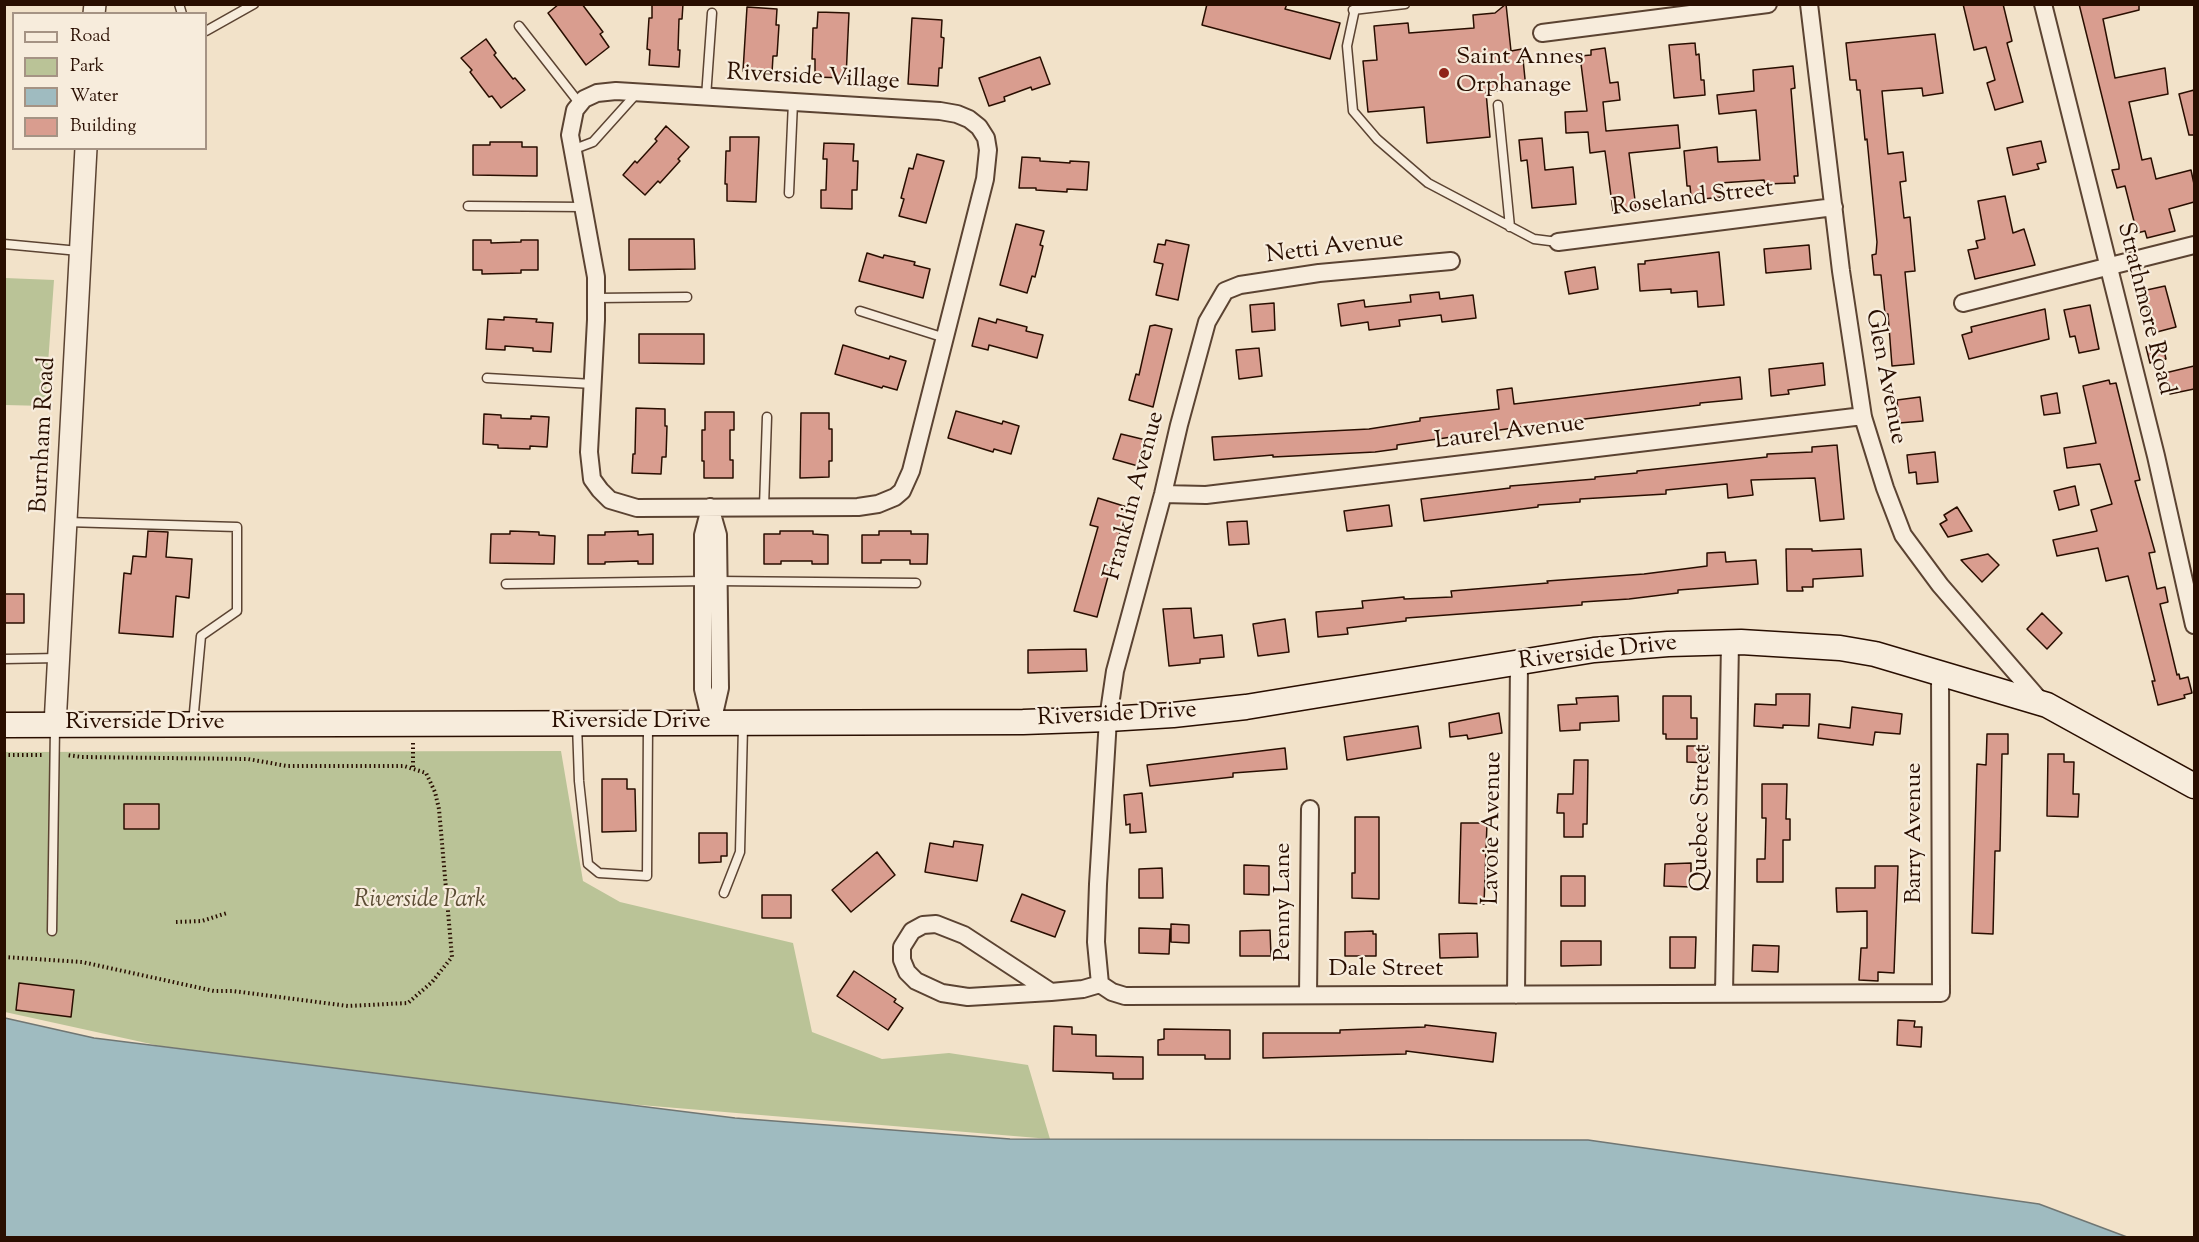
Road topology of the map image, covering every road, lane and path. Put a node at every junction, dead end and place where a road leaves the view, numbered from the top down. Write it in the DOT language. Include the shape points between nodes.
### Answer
graph roads {
  1 [pos="254,4"];
  2 [pos="1405,4"];
  3 [pos="1768,4"];
  4 [pos="1809,4"];
  5 [pos="2043,4"];
  6 [pos="1354,7"];
  7 [pos="712,13"];
  8 [pos="519,26"];
  9 [pos="207,31"];
  10 [pos="1542,33"];
  11 [pos="637,93"];
  12 [pos="706,97"];
  13 [pos="793,102"];
  14 [pos="580,104"];
  15 [pos="1498,105"];
  16 [pos="86,150"];
  17 [pos="572,150"];
  18 [pos="789,193"];
  19 [pos="468,206"];
  20 [pos="583,207"];
  21 [pos="1834,207"];
  22 [pos="1510,227"];
  23 [pos="1558,242"];
  24 [pos="4,244"];
  25 [pos="2194,245"];
  26 [pos="81,252"];
  27 [pos="1451,261"];
  28 [pos="2109,267"];
  29 [pos="1225,291"];
  30 [pos="687,297"];
  31 [pos="597,298"];
  32 [pos="1963,303"];
  33 [pos="860,311"];
  34 [pos="945,338"];
  35 [pos="487,378"];
  36 [pos="592,384"];
  37 [pos="1863,416"];
  38 [pos="767,417"];
  39 [pos="1163,494"];
  40 [pos="710,507"];
  41 [pos="764,507"];
  42 [pos="66,522"];
  43 [pos="711,581"];
  44 [pos="916,583"];
  45 [pos="506,584"];
  46 [pos="2194,625"];
  47 [pos="1730,642"];
  48 [pos="59,657"];
  49 [pos="4,658"];
  50 [pos="1519,663"];
  51 [pos="1940,673"];
  52 [pos="2044,704"];
  53 [pos="1108,719"];
  54 [pos="743,722"];
  55 [pos="577,723"];
  56 [pos="648,723"];
  57 [pos="712,723"];
  58 [pos="192,724"];
  59 [pos="4,725"];
  60 [pos="55,725"];
  61 [pos="413,741"];
  62 [pos="82,757"];
  63 [pos="414,769"];
  64 [pos="2194,786"];
  65 [pos="1310,810"];
  66 [pos="724,893"];
  67 [pos="227,913"];
  68 [pos="176,922"];
  69 [pos="52,931"];
  70 [pos="4,957"];
  71 [pos="1100,984"];
  72 [pos="1050,992"];
  73 [pos="1941,993"];
  74 [pos="1516,994"];
  75 [pos="1724,994"];
  76 [pos="1308,995"];
  1 -- 9 [label="lane"];
  2 -- 6 [label="lane"];
  3 -- 10 [label="street"];
  4 -- 21 [label="street, Glen Avenue"];
  5 -- 28 [label="street, Strathmore Road"];
  6 -- 22 [label="lane" via="1347,46 1353,111 1377,139 1428,183"];
  7 -- 12 [label="lane"];
  8 -- 14 [label="lane"];
  11 -- 12 [label="street, Riverside Village"];
  11 -- 14 [label="street, Riverside Village" via="597,93"];
  11 -- 17 [label="lane" via="593,142"];
  12 -- 13 [label="street, Riverside Village"];
  13 -- 18 [label="lane"];
  13 -- 34 [label="street, Riverside Village" via="940,111 957,114 979,127 988,150 985,179"];
  14 -- 17 [label="street, Riverside Village" via="571,123"];
  15 -- 22 [label="lane"];
  16 -- 26 [label="street, Burnham Road"];
  17 -- 20 [label="street, Riverside Village"];
  19 -- 20 [label="lane"];
  20 -- 31 [label="street, Riverside Village" via="594,256"];
  21 -- 23 [label="street, Roseland Street"];
  21 -- 37 [label="street, Glen Avenue"];
  22 -- 23 [label="lane" via="1534,239"];
  24 -- 26 [label="lane"];
  25 -- 28 [label="street"];
  26 -- 42 [label="street, Burnham Road"];
  27 -- 29 [label="street, Netti Avenue" via="1319,273 1240,285"];
  28 -- 32 [label="street"];
  28 -- 46 [label="street, Strathmore Road"];
  29 -- 39 [label="street, Franklin Avenue" via="1207,322"];
  30 -- 31 [label="lane"];
  31 -- 36 [label="street, Riverside Village"];
  33 -- 34 [label="lane"];
  34 -- 41 [label="street, Riverside Village" via="911,471 902,491 867,506"];
  35 -- 36 [label="lane"];
  36 -- 40 [label="street, Riverside Village" via="590,470 600,490 610,500 637,508"];
  37 -- 39 [label="street, Laurel Avenue" via="1206,495"];
  37 -- 52 [label="street, Glen Avenue" via="1902,535 1940,585"];
  38 -- 41 [label="lane"];
  39 -- 53 [label="street, Franklin Avenue" via="1115,671"];
  40 -- 41 [label="street, Riverside Village"];
  40 -- 43 [label="street" via="703,535"];
  42 -- 48 [label="street, Burnham Road"];
  42 -- 58 [label="lane" via="237,527 237,611 201,636"];
  43 -- 44 [label="lane"];
  43 -- 45 [label="lane"];
  43 -- 57 [label="street" via="704,689"];
  47 -- 50 [label="main road, Riverside Drive" via="1594,650"];
  47 -- 51 [label="main road, Riverside Drive" via="1840,648"];
  47 -- 75 [label="street, Quebec Street"];
  48 -- 49 [label="lane"];
  48 -- 60 [label="street, Burnham Road"];
  50 -- 53 [label="main road, Riverside Drive" via="1246,707"];
  50 -- 74 [label="street, Lavoie Avenue"];
  51 -- 52 [label="main road, Riverside Drive"];
  51 -- 73 [label="street, Barry Avenue"];
  52 -- 64 [label="main road, Riverside Drive"];
  53 -- 54 [label="main road, Riverside Drive"];
  53 -- 71 [label="street" via="1096,942"];
  54 -- 57 [label="main road, Riverside Drive"];
  54 -- 66 [label="lane" via="740,852"];
  55 -- 56 [label="main road, Riverside Drive"];
  55 -- 56 [label="lane" via="588,864 599,873 647,876"];
  55 -- 58 [label="main road, Riverside Drive"];
  56 -- 57 [label="main road, Riverside Drive"];
  58 -- 60 [label="main road, Riverside Drive"];
  59 -- 60 [label="main road, Riverside Drive"];
  60 -- 69 [label="lane"];
  61 -- 63 [label="path"];
  62 -- 63 [label="path" via="248,759 287,766"];
  63 -- 70 [label="path" via="426,774 439,808 452,957 408,1003 348,1006 214,991 82,962"];
  65 -- 76 [label="street, Penny Lane"];
  67 -- 68 [label="path" via="202,921"];
  71 -- 72 [label="street"];
  71 -- 76 [label="street, Dale Street" via="1125,996"];
  72 -- 72 [label="street" via="968,997 942,993 916,981 907,972 902,947 917,928 942,925 981,945"];
  73 -- 75 [label="street, Dale Street"];
  74 -- 75 [label="street, Dale Street"];
  74 -- 76 [label="street, Dale Street"];
}
